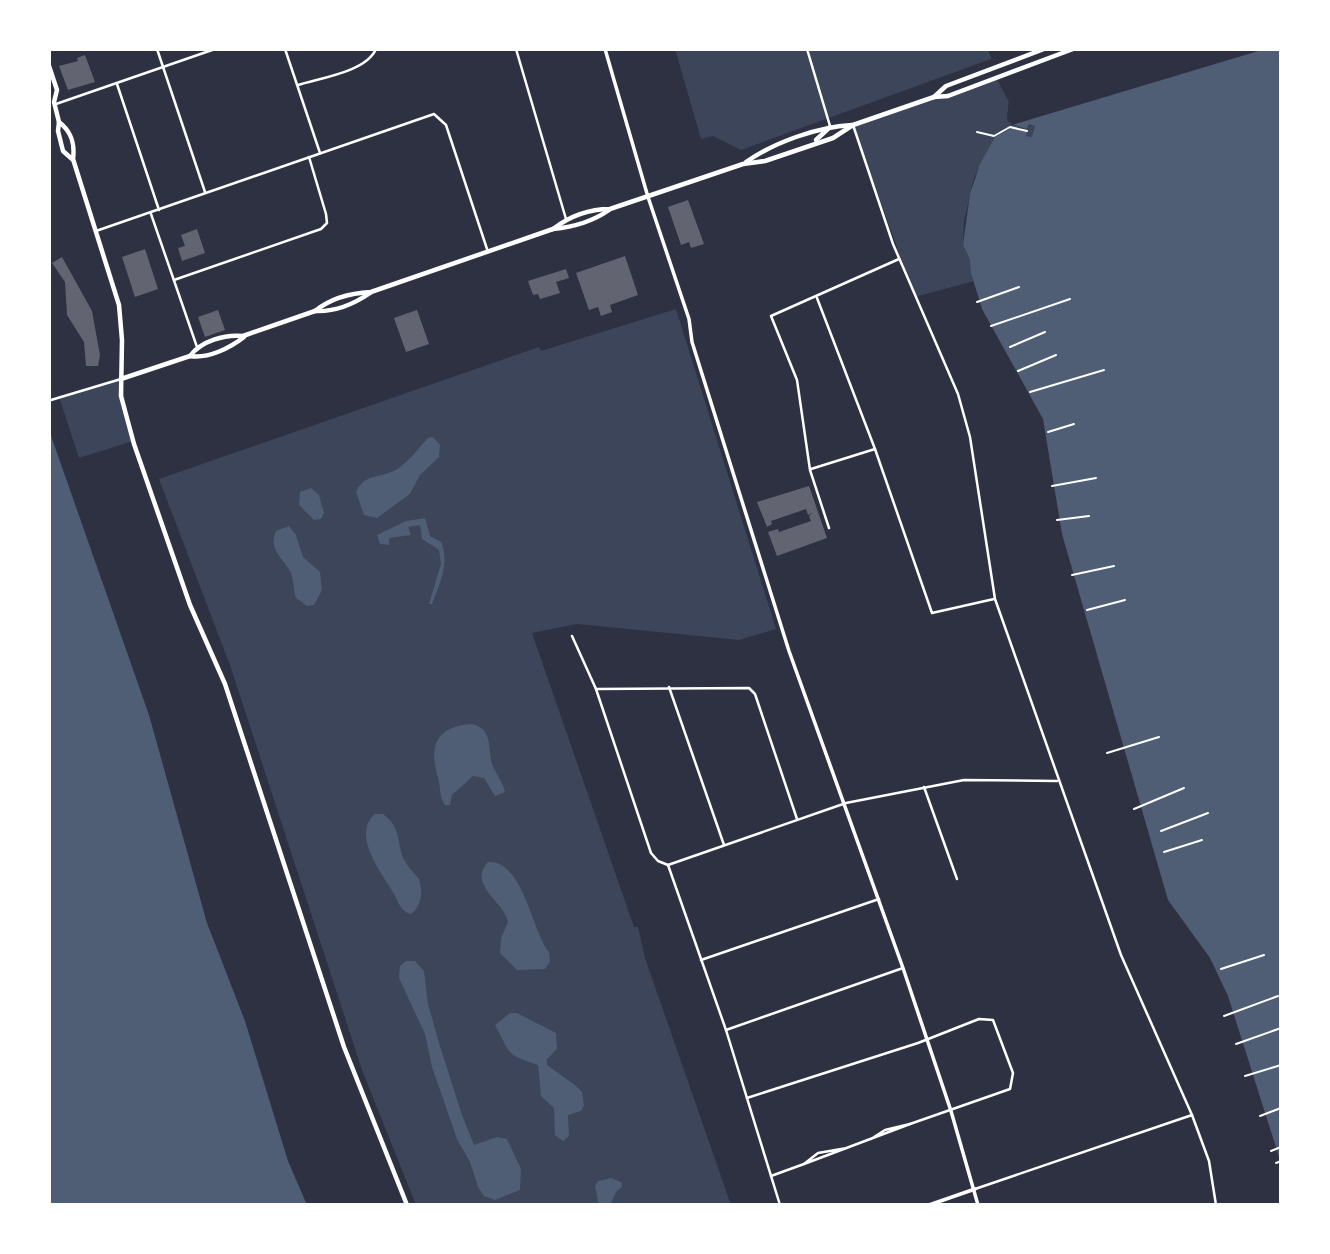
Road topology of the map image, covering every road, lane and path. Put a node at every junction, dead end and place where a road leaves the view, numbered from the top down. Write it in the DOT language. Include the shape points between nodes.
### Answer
graph roads {
  1 [pos="157,49"];
  2 [pos="215,49"];
  3 [pos="285,49"];
  4 [pos="376,49"];
  5 [pos="516,49"];
  6 [pos="605,49"];
  7 [pos="807,49"];
  8 [pos="1044,49"];
  9 [pos="1073,49"];
  10 [pos="49,66"];
  11 [pos="163,67"];
  12 [pos="117,84"];
  13 [pos="298,85"];
  14 [pos="49,97"];
  15 [pos="934,97"];
  16 [pos="55,103"];
  17 [pos="59,122"];
  18 [pos="853,125"];
  19 [pos="830,126"];
  20 [pos="1027,131"];
  21 [pos="977,132"];
  22 [pos="799,148"];
  23 [pos="320,153"];
  24 [pos="309,157"];
  25 [pos="73,159"];
  26 [pos="743,164"];
  27 [pos="205,192"];
  28 [pos="648,197"];
  29 [pos="610,209"];
  30 [pos="159,210"];
  31 [pos="150,213"];
  32 [pos="566,219"];
  33 [pos="553,229"];
  34 [pos="96,231"];
  35 [pos="488,252"];
  36 [pos="899,259"];
  37 [pos="174,280"];
  38 [pos="1019,287"];
  39 [pos="371,292"];
  40 [pos="817,298"];
  41 [pos="1070,299"];
  42 [pos="977,302"];
  43 [pos="315,311"];
  44 [pos="991,326"];
  45 [pos="1045,332"];
  46 [pos="246,335"];
  47 [pos="197,347"];
  48 [pos="1010,347"];
  49 [pos="1056,355"];
  50 [pos="190,356"];
  51 [pos="1104,370"];
  52 [pos="1018,371"];
  53 [pos="121,379"];
  54 [pos="1030,393"];
  55 [pos="51,400"];
  56 [pos="1074,424"];
  57 [pos="1048,432"];
  58 [pos="875,449"];
  59 [pos="810,470"];
  60 [pos="1096,478"];
  61 [pos="1052,486"];
  62 [pos="1089,516"];
  63 [pos="1057,520"];
  64 [pos="829,528"];
  65 [pos="1114,566"];
  66 [pos="1072,575"];
  67 [pos="995,599"];
  68 [pos="1125,600"];
  69 [pos="1087,610"];
  70 [pos="572,636"];
  71 [pos="670,687"];
  72 [pos="597,689"];
  73 [pos="1159,737"];
  74 [pos="1107,753"];
  75 [pos="1058,782"];
  76 [pos="924,788"];
  77 [pos="1184,788"];
  78 [pos="846,803"];
  79 [pos="1134,809"];
  80 [pos="1208,813"];
  81 [pos="797,819"];
  82 [pos="1161,831"];
  83 [pos="1202,840"];
  84 [pos="724,845"];
  85 [pos="1164,852"];
  86 [pos="667,864"];
  87 [pos="957,878"];
  88 [pos="879,899"];
  89 [pos="1264,955"];
  90 [pos="702,960"];
  91 [pos="903,968"];
  92 [pos="1222,969"];
  93 [pos="1278,996"];
  94 [pos="1224,1016"];
  95 [pos="1281,1028"];
  96 [pos="726,1030"];
  97 [pos="926,1038"];
  98 [pos="1236,1044"];
  99 [pos="1281,1065"];
  100 [pos="1245,1076"];
  101 [pos="747,1098"];
  102 [pos="1281,1108"];
  103 [pos="951,1111"];
  104 [pos="1192,1115"];
  105 [pos="1259,1116"];
  106 [pos="1281,1147"];
  107 [pos="1271,1151"];
  108 [pos="1281,1161"];
  109 [pos="1276,1163"];
  110 [pos="770,1176"];
  111 [pos="975,1189"];
  112 [pos="407,1205"];
  113 [pos="780,1205"];
  114 [pos="929,1205"];
  115 [pos="978,1205"];
  116 [pos="1216,1205"];
  1 -- 11 [label="street"];
  2 -- 11 [label="street"];
  3 -- 13 [label="street"];
  4 -- 13 [label="street" via="362,64"];
  5 -- 32 [label="street"];
  6 -- 28 [label="street"];
  7 -- 19 [label="street"];
  8 -- 15 [label="main road" via="946,86"];
  9 -- 15 [label="main road" via="948,96"];
  10 -- 16 [label="main road" via="57,90"];
  11 -- 12 [label="street"];
  11 -- 27 [label="street"];
  12 -- 16 [label="street"];
  12 -- 30 [label="street"];
  13 -- 23 [label="street"];
  14 -- 16 [label="main road"];
  15 -- 18 [label="main road"];
  16 -- 17 [label="main road"];
  17 -- 25 [label="main road" via="73,141"];
  17 -- 25 [label="main road" via="63,151"];
  18 -- 19 [label="main road"];
  18 -- 22 [label="main road" via="833,138"];
  18 -- 36 [label="street"];
  19 -- 22 [label="main road" via="822,137"];
  19 -- 26 [label="main road" via="761,152"];
  20 -- 21 [label="path" via="1010,127 994,136"];
  22 -- 26 [label="main road" via="765,162"];
  23 -- 24 [label="street"];
  23 -- 35 [label="street" via="427,115 442,118"];
  24 -- 27 [label="street"];
  24 -- 37 [label="street" via="326,214 327,223 321,229"];
  25 -- 34 [label="main road"];
  26 -- 28 [label="main road"];
  27 -- 30 [label="street"];
  28 -- 29 [label="main road"];
  28 -- 78 [label="street" via="689,318 692,342 760,565"];
  29 -- 32 [label="main road" via="594,209"];
  29 -- 33 [label="main road" via="589,221"];
  30 -- 31 [label="street"];
  31 -- 34 [label="street"];
  31 -- 37 [label="street"];
  32 -- 33 [label="main road"];
  33 -- 35 [label="main road"];
  34 -- 53 [label="main road" via="119,305"];
  35 -- 39 [label="main road"];
  36 -- 40 [label="street"];
  36 -- 67 [label="street" via="958,394 970,437"];
  37 -- 47 [label="street"];
  38 -- 42 [label="path"];
  39 -- 43 [label="main road" via="354,293"];
  39 -- 43 [label="main road" via="328,312"];
  40 -- 58 [label="street"];
  40 -- 59 [label="street" via="771,316 797,380"];
  41 -- 44 [label="path"];
  43 -- 46 [label="main road"];
  45 -- 48 [label="path"];
  46 -- 47 [label="main road" via="231,335"];
  46 -- 50 [label="main road" via="234,345"];
  47 -- 50 [label="main road"];
  49 -- 52 [label="path"];
  50 -- 53 [label="main road"];
  51 -- 54 [label="path"];
  53 -- 55 [label="street"];
  53 -- 112 [label="main road" via="124,413 158,513 190,605 225,684 344,1047"];
  56 -- 57 [label="path"];
  58 -- 59 [label="street"];
  58 -- 67 [label="street" via="932,613"];
  59 -- 64 [label="street"];
  60 -- 61 [label="path"];
  62 -- 63 [label="path"];
  65 -- 66 [label="path"];
  67 -- 75 [label="street"];
  68 -- 69 [label="path"];
  70 -- 72 [label="street"];
  71 -- 72 [label="street"];
  71 -- 81 [label="street" via="749,688 755,694"];
  71 -- 84 [label="street"];
  72 -- 86 [label="street" via="651,853"];
  73 -- 74 [label="path"];
  75 -- 76 [label="street" via="964,780"];
  75 -- 104 [label="street" via="1121,955"];
  76 -- 78 [label="street"];
  76 -- 87 [label="street"];
  77 -- 79 [label="path"];
  78 -- 81 [label="street"];
  78 -- 88 [label="street"];
  80 -- 82 [label="path"];
  81 -- 84 [label="street"];
  83 -- 85 [label="path"];
  84 -- 86 [label="street"];
  86 -- 90 [label="street"];
  88 -- 90 [label="street"];
  88 -- 91 [label="street"];
  89 -- 92 [label="path"];
  90 -- 96 [label="street"];
  91 -- 96 [label="street"];
  91 -- 97 [label="street"];
  93 -- 94 [label="path"];
  95 -- 98 [label="path"];
  96 -- 101 [label="street"];
  97 -- 101 [label="street"];
  97 -- 103 [label="street"];
  97 -- 103 [label="street" via="983,1018 991,1018 997,1025 1013,1073 1012,1085"];
  99 -- 100 [label="path"];
  101 -- 110 [label="street"];
  102 -- 105 [label="path"];
  103 -- 110 [label="street" via="818,1153 804,1164"];
  103 -- 111 [label="street"];
  104 -- 111 [label="street"];
  104 -- 116 [label="street" via="1209,1161"];
  106 -- 107 [label="path"];
  108 -- 109 [label="path"];
  110 -- 113 [label="street"];
  111 -- 114 [label="street"];
  111 -- 115 [label="street"];
}
